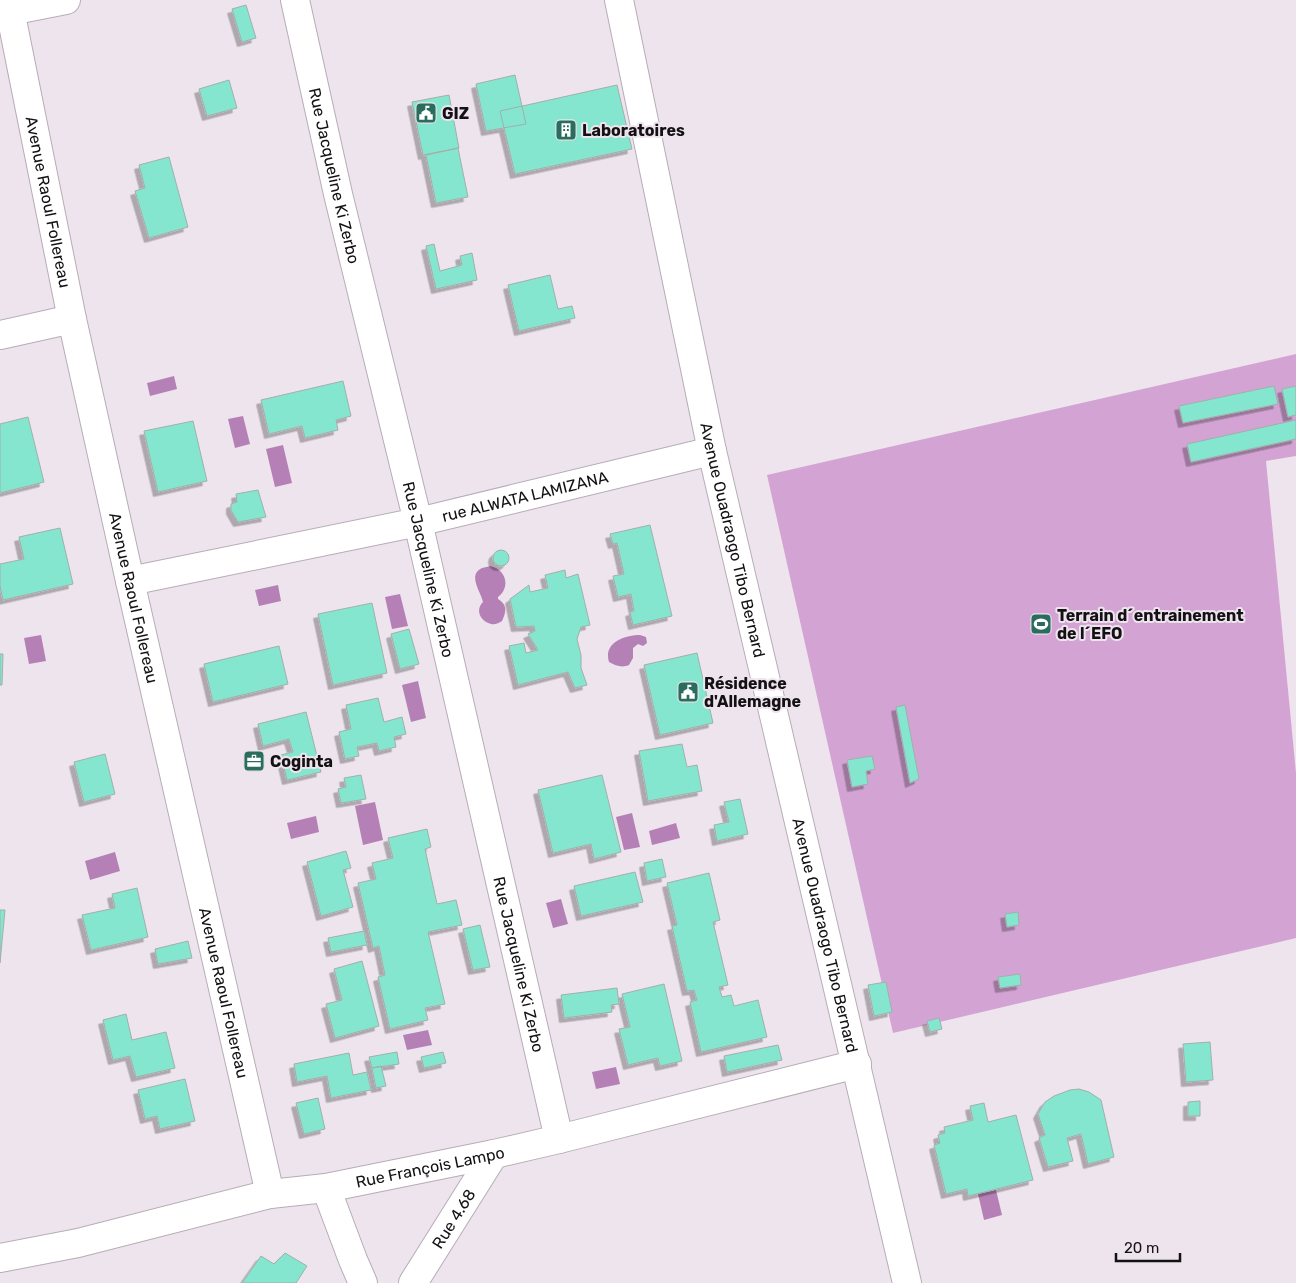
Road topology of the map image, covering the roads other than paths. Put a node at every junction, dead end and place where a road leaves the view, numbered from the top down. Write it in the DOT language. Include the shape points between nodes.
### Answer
graph roads {
  1 [pos="66,0"];
  2 [pos="295,0"];
  3 [pos="619,0"];
  4 [pos="9,5"];
  5 [pos="72,319"];
  6 [pos="0,335"];
  7 [pos="712,451"];
  8 [pos="418,522"];
  9 [pos="130,581"];
  10 [pos="857,1064"];
  11 [pos="559,1139"];
  12 [pos="494,1154"];
  13 [pos="326,1188"];
  14 [pos="270,1194"];
  15 [pos="0,1258"];
  16 [pos="363,1283"];
  17 [pos="413,1283"];
  18 [pos="907,1283"];
  1 -- 4 [label="street"];
  2 -- 8 [label="street, Rue Jacqueline Ki Zerbo"];
  3 -- 7 [label="street, Avenue Ouadraogo Tibo Bernard"];
  4 -- 5 [label="street, Avenue Raoul Follereau"];
  5 -- 6 [label="street"];
  5 -- 9 [label="street, Avenue Raoul Follereau"];
  7 -- 8 [label="street, rue ALWATA LAMIZANA"];
  7 -- 10 [label="street, Avenue Ouadraogo Tibo Bernard"];
  8 -- 9 [label="street, rue ALWATA LAMIZANA"];
  8 -- 11 [label="street, Rue Jacqueline Ki Zerbo"];
  9 -- 14 [label="street, Avenue Raoul Follereau"];
  10 -- 11 [label="street, Rue François Lampo"];
  10 -- 18 [label="street, Avenue Ouadraogo Tibo Bernard"];
  11 -- 12 [label="street, Rue François Lampo"];
  12 -- 13 [label="street, Rue François Lampo"];
  12 -- 17 [label="street, Rue 4.68"];
  13 -- 14 [label="street, Rue François Lampo"];
  13 -- 16 [label="street"];
  14 -- 15 [label="street, Rue François Lampo" via="78,1243"];
}
